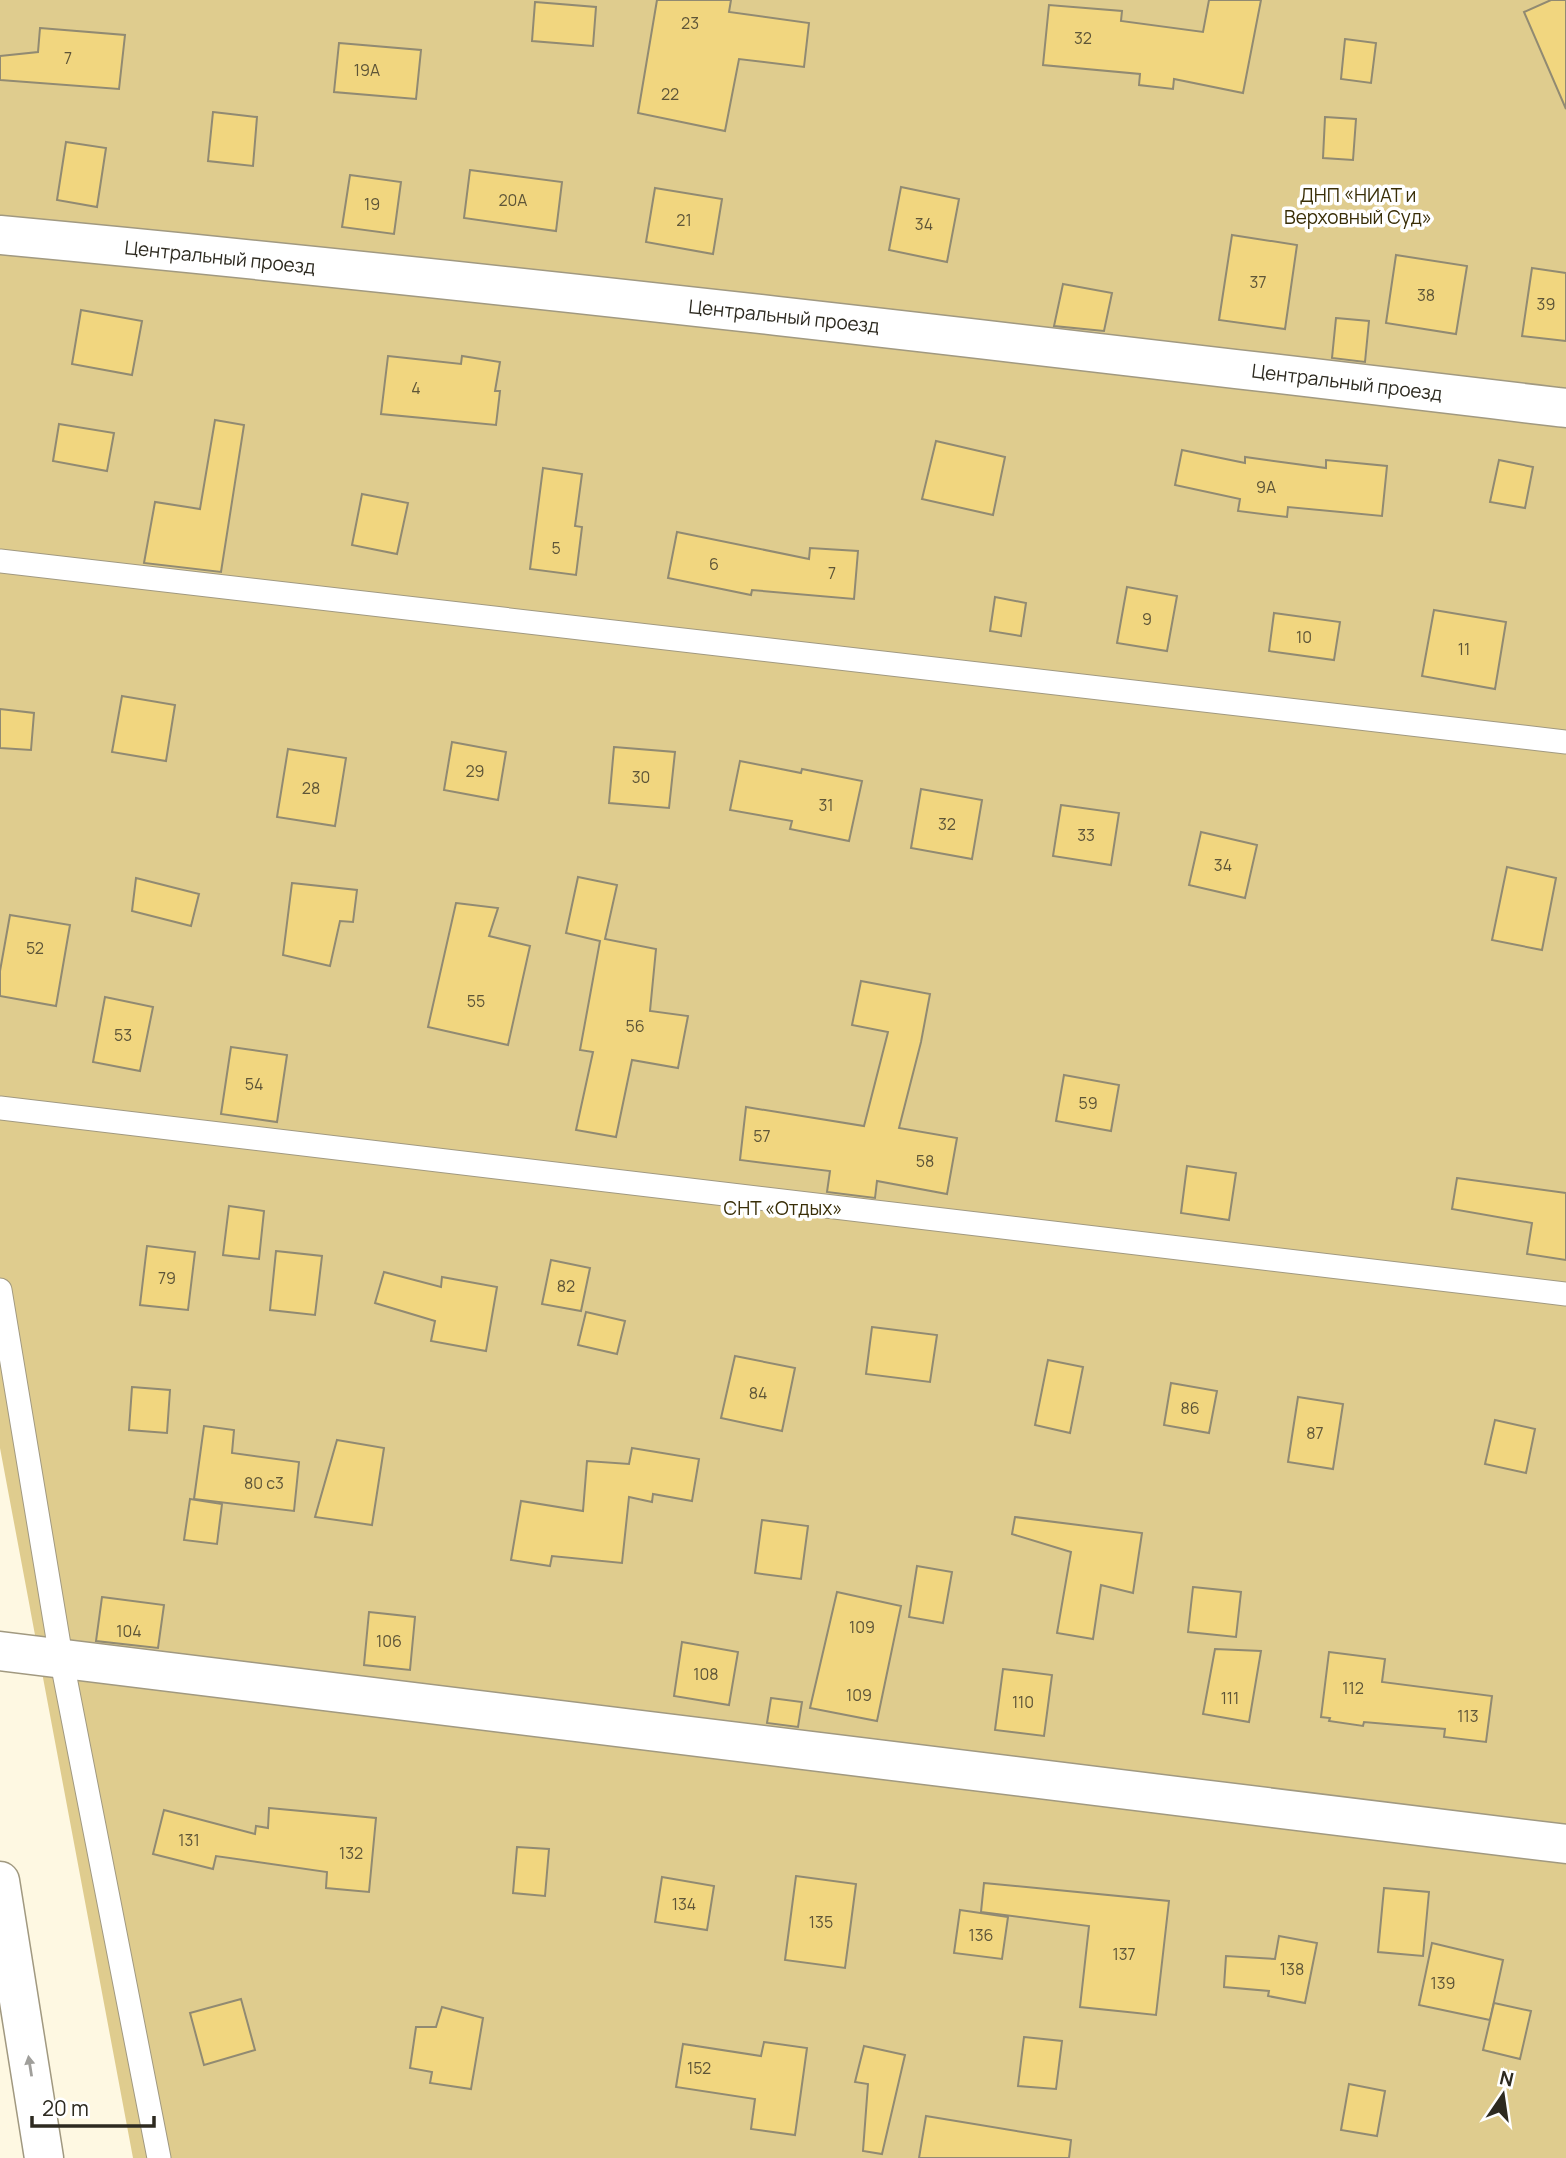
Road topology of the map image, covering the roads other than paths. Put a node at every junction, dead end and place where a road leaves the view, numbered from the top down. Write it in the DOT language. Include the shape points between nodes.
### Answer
graph roads {
  1 [pos="0,235"];
  2 [pos="1566,408"];
  3 [pos="0,561"];
  4 [pos="1566,741"];
  5 [pos="0,1108"];
  6 [pos="0,1290"];
  7 [pos="1566,1294"];
  8 [pos="0,1651"];
  9 [pos="61,1657"];
  10 [pos="1566,1844"];
  11 [pos="0,1881"];
  12 [pos="44,2158"];
  13 [pos="159,2158"];
  1 -- 2 [label="street, Центральный проезд" via="811,318"];
  3 -- 4 [label="lane"];
  5 -- 7 [label="lane"];
  6 -- 9 [label="lane"];
  8 -- 9 [label="street"];
  9 -- 10 [label="street"];
  9 -- 13 [label="lane"];
  12 -- 11 [label="street, one-way"];
}
